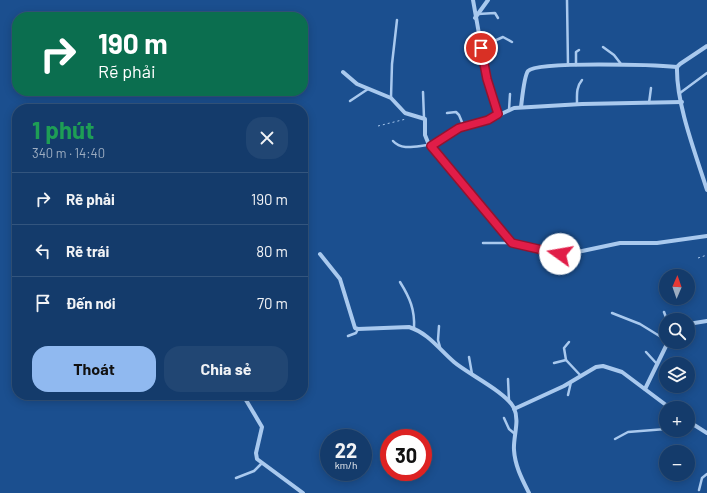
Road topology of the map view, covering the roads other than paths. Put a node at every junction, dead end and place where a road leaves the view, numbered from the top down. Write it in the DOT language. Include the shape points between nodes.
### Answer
graph roads {
  1 [pos="472,0"];
  2 [pos="488,0"];
  3 [pos="567,0"];
  4 [pos="478,14"];
  5 [pos="475,18"];
  6 [pos="498,18"];
  7 [pos="397,20"];
  8 [pos="512,42"];
  9 [pos="707,46"];
  10 [pos="603,47"];
  11 [pos="481,48"];
  12 [pos="579,50"];
  13 [pos="568,65"];
  14 [pos="576,65"];
  15 [pos="621,65"];
  16 [pos="677,67"];
  17 [pos="343,72"];
  18 [pos="707,74"];
  19 [pos="582,80"];
  20 [pos="651,88"];
  21 [pos="368,89"];
  22 [pos="423,92"];
  23 [pos="680,93"];
  24 [pos="510,94"];
  25 [pos="391,98"];
  26 [pos="350,100"];
  27 [pos="682,102"];
  28 [pos="577,104"];
  29 [pos="649,104"];
  30 [pos="521,107"];
  31 [pos="509,110"];
  32 [pos="447,113"];
  33 [pos="498,114"];
  34 [pos="424,118"];
  35 [pos="464,127"];
  36 [pos="392,141"];
  37 [pos="430,145"];
  38 [pos="707,190"];
  39 [pos="707,236"];
  40 [pos="483,243"];
  41 [pos="512,243"];
  42 [pos="320,254"];
  43 [pos="400,282"];
  44 [pos="612,312"];
  45 [pos="707,321"];
  46 [pos="695,323"];
  47 [pos="439,326"];
  48 [pos="414,328"];
  49 [pos="358,329"];
  50 [pos="348,336"];
  51 [pos="659,336"];
  52 [pos="569,342"];
  53 [pos="440,347"];
  54 [pos="664,349"];
  55 [pos="646,352"];
  56 [pos="470,357"];
  57 [pos="566,360"];
  58 [pos="554,363"];
  59 [pos="657,364"];
  60 [pos="472,374"];
  61 [pos="581,376"];
  62 [pos="508,379"];
  63 [pos="571,382"];
  64 [pos="645,389"];
  65 [pos="568,395"];
  66 [pos="245,400"];
  67 [pos="661,401"];
  68 [pos="509,402"];
  69 [pos="514,409"];
  70 [pos="504,418"];
  71 [pos="695,425"];
  72 [pos="659,430"];
  73 [pos="707,433"];
  74 [pos="515,434"];
  75 [pos="615,439"];
  76 [pos="262,463"];
  77 [pos="707,474"];
  78 [pos="236,478"];
  79 [pos="699,490"];
  80 [pos="303,493"];
  81 [pos="530,493"];
  1 -- 5 [label="street"];
  2 -- 4 [label="street"];
  3 -- 13 [label="lane"];
  4 -- 5 [label="street"];
  4 -- 6 [label="lane" via="495,13"];
  5 -- 11 [label="street"];
  7 -- 25 [label="lane"];
  8 -- 11 [label="lane" via="503,37"];
  9 -- 16 [label="street"];
  10 -- 15 [label="lane" via="614,55"];
  11 -- 33 [label="street"];
  12 -- 14 [label="lane" via="576,52"];
  13 -- 14 [label="street"];
  13 -- 30 [label="street" via="528,71"];
  14 -- 15 [label="street"];
  15 -- 16 [label="street" via="652,64"];
  16 -- 23 [label="street"];
  17 -- 21 [label="street" via="357,84"];
  18 -- 23 [label="lane"];
  19 -- 28 [label="lane" via="578,84"];
  20 -- 29 [label="lane"];
  21 -- 25 [label="street"];
  21 -- 26 [label="lane"];
  22 -- 34 [label="lane"];
  23 -- 27 [label="street"];
  24 -- 31 [label="lane"];
  25 -- 34 [label="street" via="405,113"];
  27 -- 29 [label="street"];
  27 -- 38 [label="street"];
  28 -- 29 [label="street"];
  28 -- 30 [label="street"];
  30 -- 31 [label="street"];
  31 -- 33 [label="street"];
  32 -- 35 [label="lane" via="456,112"];
  33 -- 35 [label="street" via="488,120"];
  34 -- 37 [label="street" via="426,140"];
  35 -- 37 [label="street" via="452,131"];
  36 -- 37 [label="lane" via="403,147"];
  37 -- 41 [label="street"];
  39 -- 41 [label="street" via="657,243 620,243 568,254"];
  40 -- 41 [label="lane"];
  42 -- 49 [label="street" via="340,279 355,328"];
  43 -- 48 [label="lane" via="412,306"];
  44 -- 51 [label="lane"];
  45 -- 46 [label="street"];
  47 -- 53 [label="lane"];
  48 -- 49 [label="street"];
  48 -- 53 [label="street"];
  49 -- 50 [label="lane" via="356,333"];
  52 -- 57 [label="lane" via="564,348"];
  53 -- 60 [label="street"];
  54 -- 59 [label="street"];
  55 -- 59 [label="lane"];
  56 -- 60 [label="lane"];
  57 -- 58 [label="lane"];
  57 -- 61 [label="lane"];
  59 -- 64 [label="street"];
  60 -- 68 [label="street"];
  61 -- 63 [label="street"];
  61 -- 64 [label="street" via="596,368 611,367"];
  62 -- 68 [label="lane"];
  63 -- 65 [label="lane"];
  63 -- 69 [label="street"];
  64 -- 67 [label="street"];
  66 -- 76 [label="street" via="262,427 256,453 257,459"];
  68 -- 69 [label="street"];
  69 -- 74 [label="street"];
  70 -- 74 [label="lane" via="509,429"];
  71 -- 73 [label="street"];
  72 -- 75 [label="lane" via="628,432"];
  74 -- 81 [label="street" via="516,464"];
  76 -- 78 [label="lane" via="254,471"];
  76 -- 80 [label="street"];
  77 -- 79 [label="lane" via="702,478"];
}
